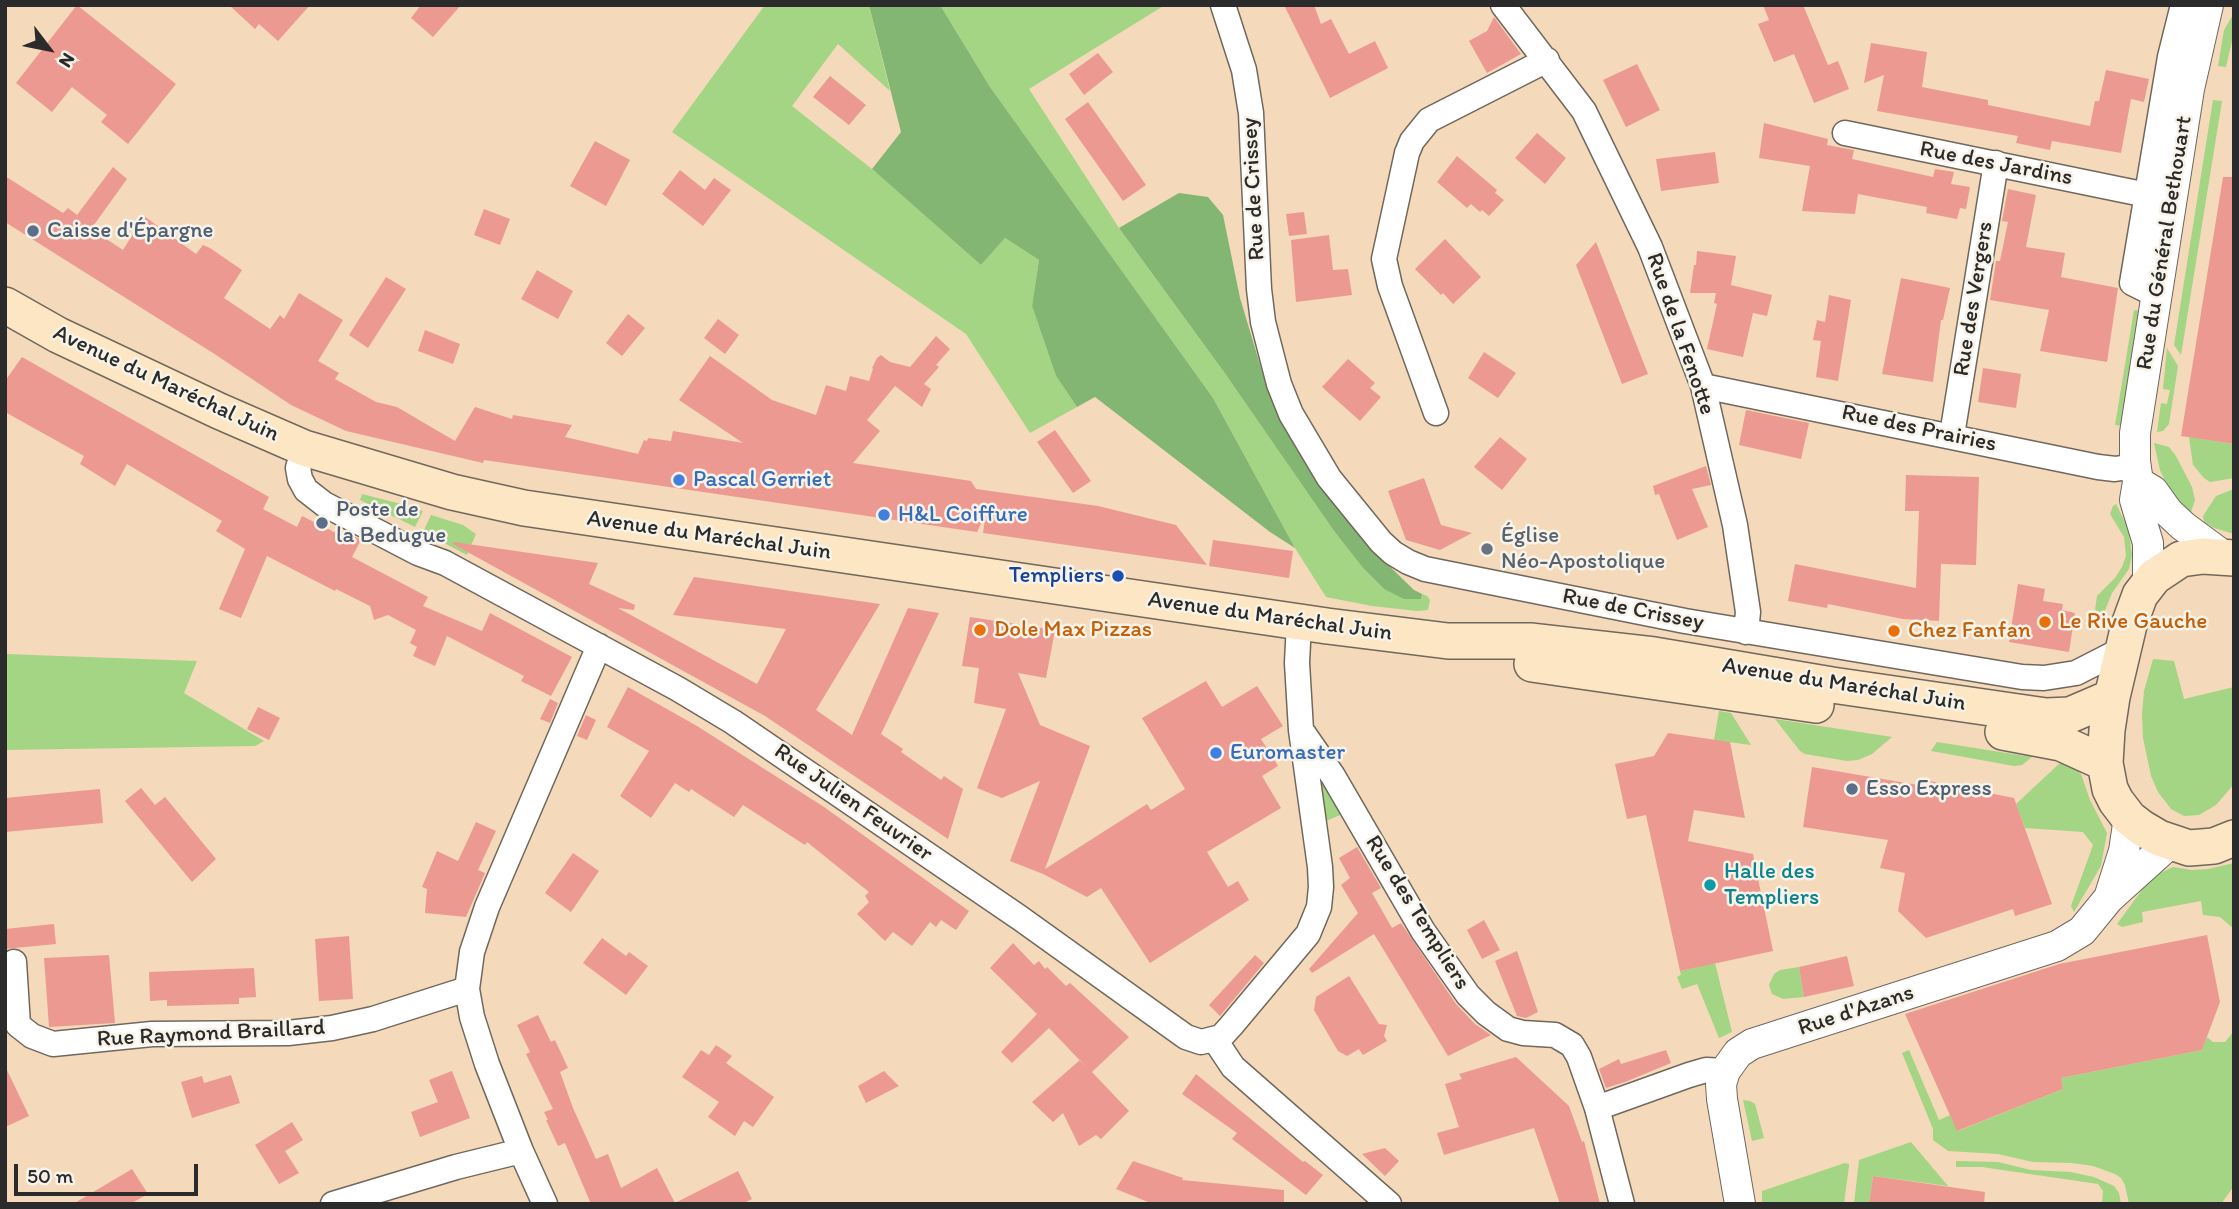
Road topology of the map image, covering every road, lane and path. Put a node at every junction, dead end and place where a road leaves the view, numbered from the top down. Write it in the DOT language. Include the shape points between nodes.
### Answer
graph roads {
  1 [pos="1223,5"];
  2 [pos="1503,5"];
  3 [pos="2183,5"];
  4 [pos="2208,5"];
  5 [pos="1546,60"];
  6 [pos="1845,133"];
  7 [pos="1996,163"];
  8 [pos="2147,195"];
  9 [pos="2156,295"];
  10 [pos="10,316"];
  11 [pos="1703,386"];
  12 [pos="1436,412"];
  13 [pos="1952,435"];
  14 [pos="304,448"];
  15 [pos="2137,474"];
  16 [pos="2229,557"];
  17 [pos="2148,584"];
  18 [pos="1313,624"];
  19 [pos="1746,632"];
  20 [pos="1448,642"];
  21 [pos="599,646"];
  22 [pos="2123,649"];
  23 [pos="2112,697"];
  24 [pos="1301,730"];
  25 [pos="2105,763"];
  26 [pos="2129,818"];
  27 [pos="2234,838"];
  28 [pos="2170,843"];
  29 [pos="2109,898"];
  30 [pos="15,962"];
  31 [pos="467,989"];
  32 [pos="1215,1040"];
  33 [pos="1725,1071"];
  34 [pos="1597,1108"];
  35 [pos="521,1151"];
  36 [pos="333,1204"];
  37 [pos="545,1204"];
  38 [pos="1389,1204"];
  39 [pos="1622,1204"];
  40 [pos="1740,1204"];
  1 -- 19 [label="street, Rue de Crissey" via="1244,70 1251,113 1259,289 1270,351 1303,436 1359,516 1393,553 1425,569"];
  2 -- 5 [label="street, Rue de la Fenotte"];
  3 -- 8 [label="street"];
  4 -- 9 [label="street, Rue du Général Bethouart" via="2189,89"];
  5 -- 11 [label="street, Rue de la Fenotte" via="1584,111 1650,247"];
  5 -- 12 [label="street" via="1429,120 1407,153 1384,259"];
  6 -- 7 [label="street, Rue des Jardins"];
  7 -- 8 [label="street, Rue des Jardins"];
  7 -- 13 [label="street, Rue des Vergers"];
  8 -- 9 [label="street" via="2132,283"];
  9 -- 15 [label="street, Rue du Général Bethouart" via="2135,433"];
  10 -- 14 [label="main road, Avenue du Maréchal Juin"];
  11 -- 13 [label="street, Rue des Prairies"];
  11 -- 19 [label="street, Rue de la Fenotte" via="1735,525 1748,612"];
  13 -- 15 [label="street, Rue des Prairies"];
  14 -- 18 [label="main road, Avenue du Maréchal Juin" via="524,508"];
  14 -- 21 [label="street, Rue Julien Feuvrier" via="300,479 306,491 324,505 445,563"];
  15 -- 16 [label="street" via="2183,526"];
  15 -- 17 [label="street, Rue du Général Bethouart" via="2135,500 2148,543"];
  16 -- 17 [label="main road" via="2181,559"];
  17 -- 22 [label="main road" via="2136,604"];
  18 -- 20 [label="main road, Avenue du Maréchal Juin"];
  18 -- 24 [label="street" via="1297,663"];
  19 -- 22 [label="street, Rue de Crissey" via="2033,678 2076,673"];
  20 -- 23 [label="main road, Avenue du Maréchal Juin" via="1530,641 1654,655 2046,716 2070,715"];
  20 -- 25 [label="main road, Avenue du Maréchal Juin" via="1526,663 2031,736 2061,743"];
  21 -- 31 [label="street" via="488,907 472,952"];
  21 -- 32 [label="street, Rue Julien Feuvrier" via="765,742 1186,1037"];
  22 -- 23 [label="main road"];
  23 -- 25 [label="main road"];
  24 -- 32 [label="street" via="1320,867 1319,907 1299,946"];
  24 -- 34 [label="street, Rue des Templiers" via="1334,776 1460,986 1508,1029 1555,1035 1572,1045"];
  25 -- 26 [label="main road" via="2109,789"];
  26 -- 28 [label="main road"];
  26 -- 29 [label="street, Rue d'Azans"];
  27 -- 28 [label="main road" via="2202,848"];
  28 -- 29 [label="street, Rue d'Azans"];
  29 -- 33 [label="street, Rue d'Azans" via="2082,931 2057,946 1752,1044 1738,1053"];
  30 -- 31 [label="street, Rue Raymond Braillard" via="18,1025 53,1044 152,1034 288,1033 332,1028"];
  31 -- 35 [label="street" via="472,1017"];
  32 -- 38 [label="street" via="1233,1067"];
  33 -- 34 [label="street" via="1706,1070"];
  33 -- 40 [label="street" via="1722,1099"];
  34 -- 39 [label="street, Rue des Templiers"];
  35 -- 36 [label="street"];
  35 -- 37 [label="street"];
}
